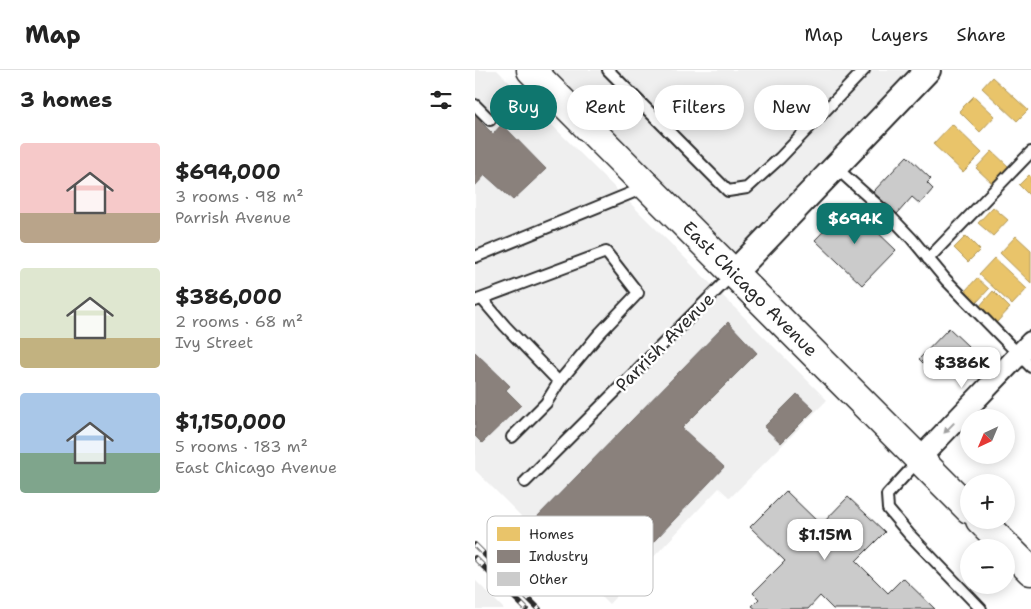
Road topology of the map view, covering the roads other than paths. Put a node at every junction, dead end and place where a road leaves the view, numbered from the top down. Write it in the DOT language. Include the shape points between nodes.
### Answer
graph roads {
  1 [pos="531,70"];
  2 [pos="608,70"];
  3 [pos="864,70"];
  4 [pos="928,70"];
  5 [pos="475,105"];
  6 [pos="490,120"];
  7 [pos="1031,152"];
  8 [pos="835,167"];
  9 [pos="647,187"];
  10 [pos="475,257"];
  11 [pos="928,259"];
  12 [pos="734,273"];
  13 [pos="478,300"];
  14 [pos="1027,355"];
  15 [pos="559,382"];
  16 [pos="512,437"];
  17 [pos="919,459"];
  18 [pos="525,482"];
  19 [pos="960,500"];
  20 [pos="989,529"];
  21 [pos="1031,571"];
  22 [pos="981,609"];
  1 -- 9 [label="main road, East Chicago Avenue"];
  2 -- 3 [label="lane" via="728,191 747,188"];
  4 -- 8 [label="street, Parrish Avenue"];
  5 -- 6 [label="lane"];
  7 -- 11 [label="lane"];
  8 -- 11 [label="lane" via="892,218"];
  8 -- 12 [label="street, Parrish Avenue"];
  9 -- 10 [label="lane"];
  9 -- 12 [label="main road, East Chicago Avenue"];
  11 -- 14 [label="lane" via="946,280"];
  12 -- 17 [label="main road, East Chicago Avenue"];
  12 -- 18 [label="lane, Parrish Avenue"];
  13 -- 15 [label="lane"];
  13 -- 15 [label="lane" via="606,252 638,293"];
  14 -- 17 [label="street, one-way"];
  15 -- 16 [label="lane" via="546,403"];
  17 -- 19 [label="main road, East Chicago Avenue"];
  17 -- 22 [label="lane" via="887,495 888,509"];
  20 -- 21 [label="main road"];
}
